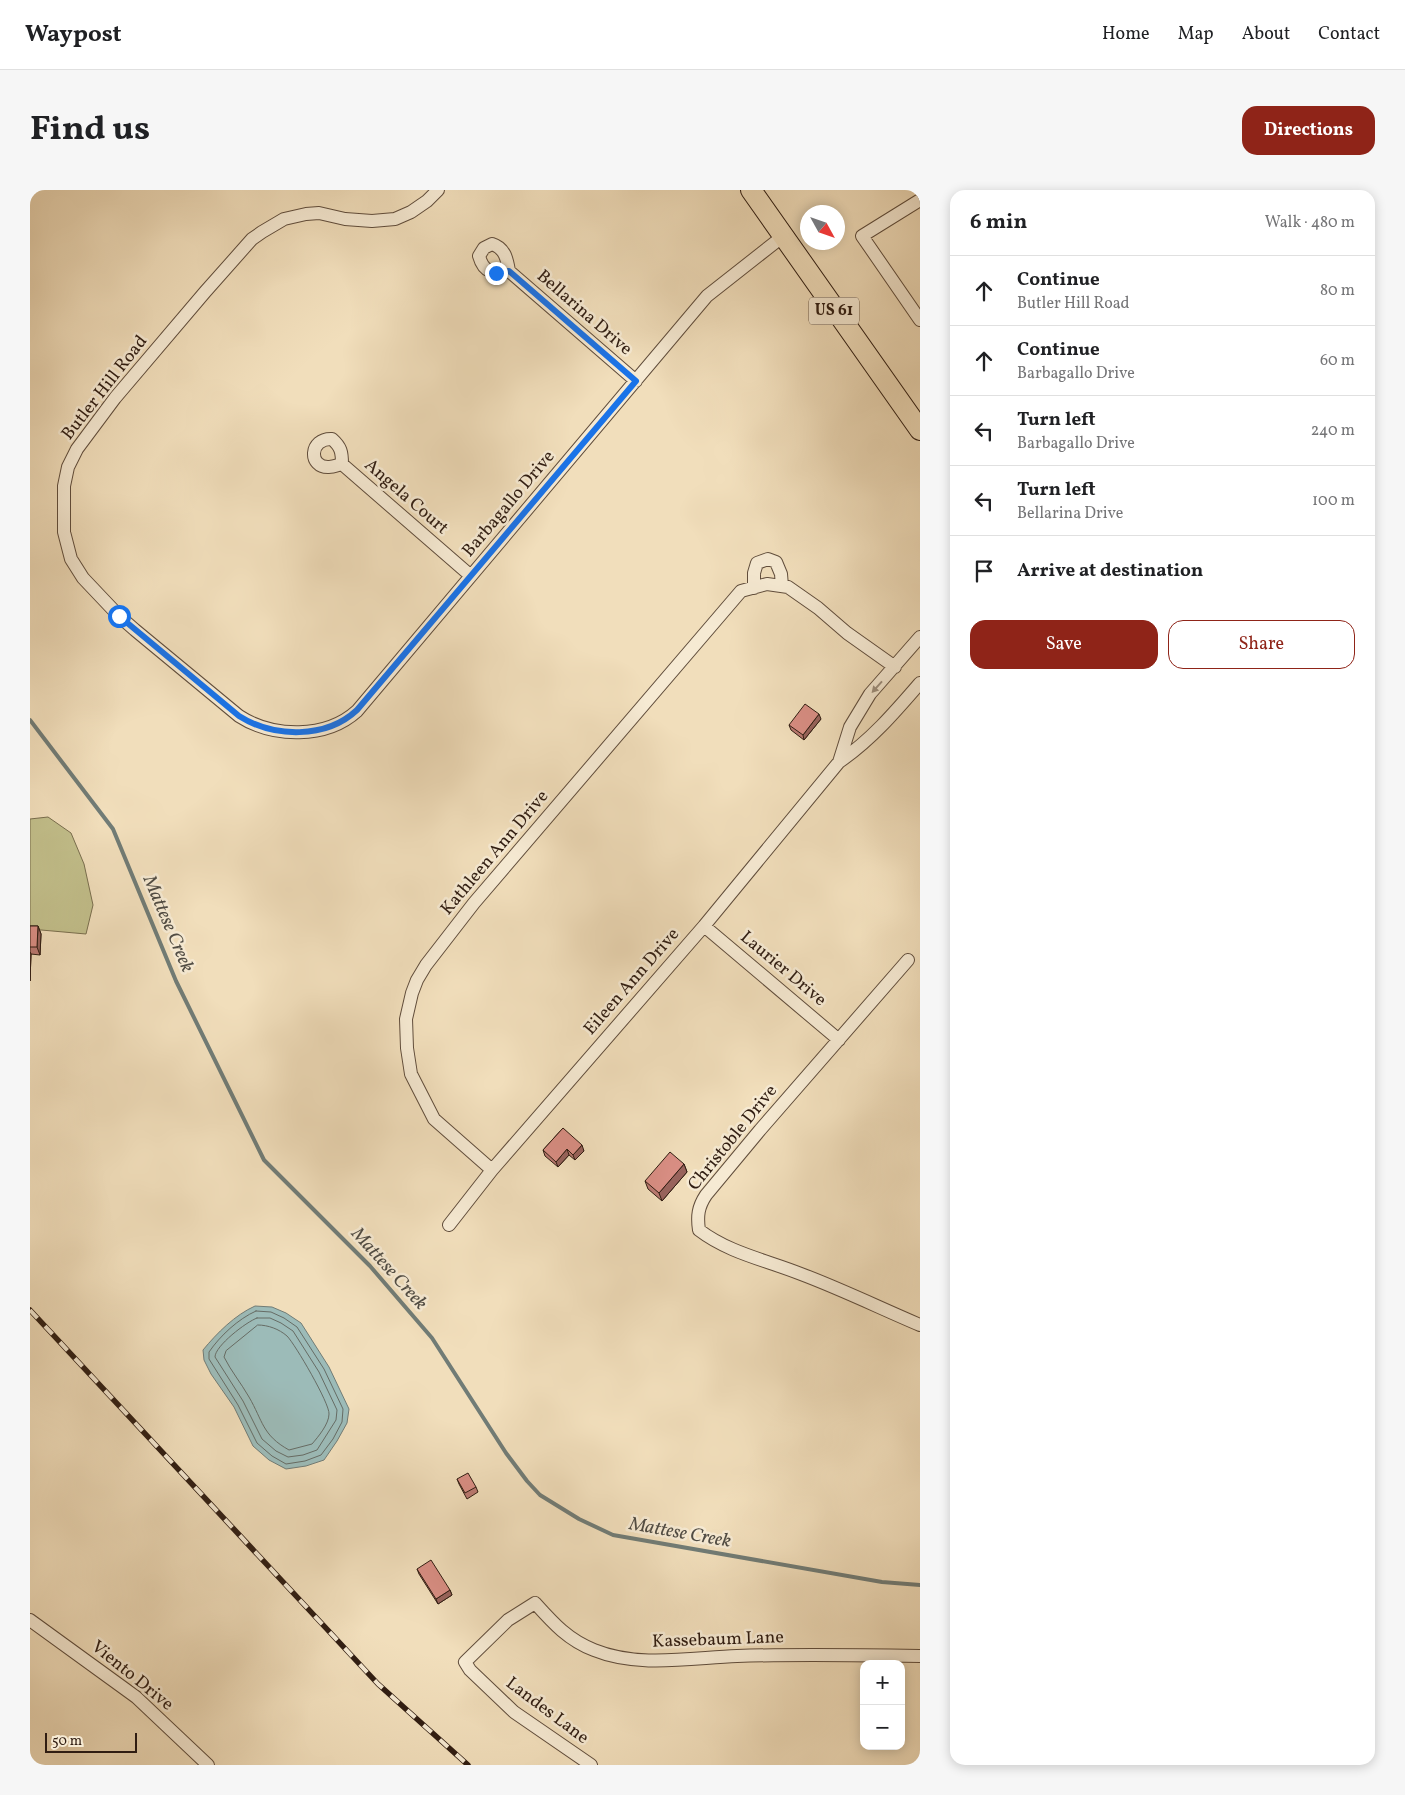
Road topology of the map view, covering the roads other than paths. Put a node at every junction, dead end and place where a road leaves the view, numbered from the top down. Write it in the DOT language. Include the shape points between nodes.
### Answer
graph roads {
  1 [pos="438,190"];
  2 [pos="750,190"];
  3 [pos="920,200"];
  4 [pos="782,237"];
  5 [pos="509,271"];
  6 [pos="919,316"];
  7 [pos="636,381"];
  8 [pos="920,430"];
  9 [pos="342,464"];
  10 [pos="471,576"];
  11 [pos="782,586"];
  12 [pos="754,588"];
  13 [pos="920,637"];
  14 [pos="895,667"];
  15 [pos="920,683"];
  16 [pos="239,716"];
  17 [pos="839,762"];
  18 [pos="704,926"];
  19 [pos="908,960"];
  20 [pos="839,1040"];
  21 [pos="492,1170"];
  22 [pos="450,1225"];
  23 [pos="920,1325"];
  24 [pos="535,1603"];
  25 [pos="30,1620"];
  26 [pos="920,1656"];
  27 [pos="208,1765"];
  28 [pos="591,1765"];
  1 -- 16 [label="street, Butler Hill Road" via="411,212 395,219 372,221 306,214 284,219 252,239 116,398 77,449 68,467 64,486 64,532 71,559 83,578 119,616"];
  2 -- 4 [label="main road, US 61"];
  3 -- 6 [label="street" via="862,236"];
  4 -- 7 [label="street, Barbagallo Drive" via="707,296"];
  4 -- 8 [label="main road, US 61"];
  5 -- 7 [label="street, Bellarina Drive"];
  7 -- 10 [label="street, Barbagallo Drive"];
  9 -- 10 [label="street, Angela Court"];
  10 -- 16 [label="street, Barbagallo Drive" via="347,720 309,732 286,732 262,728"];
  11 -- 12 [label="street, Kathleen Ann Drive" via="767,584"];
  11 -- 12 [label="street" via="776,562 768,559 757,563"];
  11 -- 14 [label="street" via="818,608"];
  12 -- 21 [label="street, Kathleen Ann Drive" via="741,592 705,633 474,904 417,980 406,1019 411,1074 434,1119"];
  13 -- 14 [label="street, Eileen Ann Drive"];
  14 -- 17 [label="street, Eileen Ann Drive, one-way" via="870,694 850,727"];
  15 -- 17 [label="street, Eileen Ann Drive" via="877,731"];
  17 -- 18 [label="street, Eileen Ann Drive"];
  18 -- 20 [label="street, Laurier Drive"];
  18 -- 21 [label="street, Eileen Ann Drive"];
  19 -- 20 [label="street, Christoble Drive"];
  20 -- 23 [label="street, Christoble Drive" via="706,1195 699,1206 699,1230 736,1251 800,1273"];
  21 -- 22 [label="street, Eileen Ann Drive"];
  24 -- 26 [label="street, Kassebaum Lane" via="563,1633 615,1657 659,1660 738,1656"];
  24 -- 28 [label="street, Landes Lane" via="508,1620 465,1662 514,1712"];
  25 -- 27 [label="street, Viento Drive" via="136,1697"];
}
